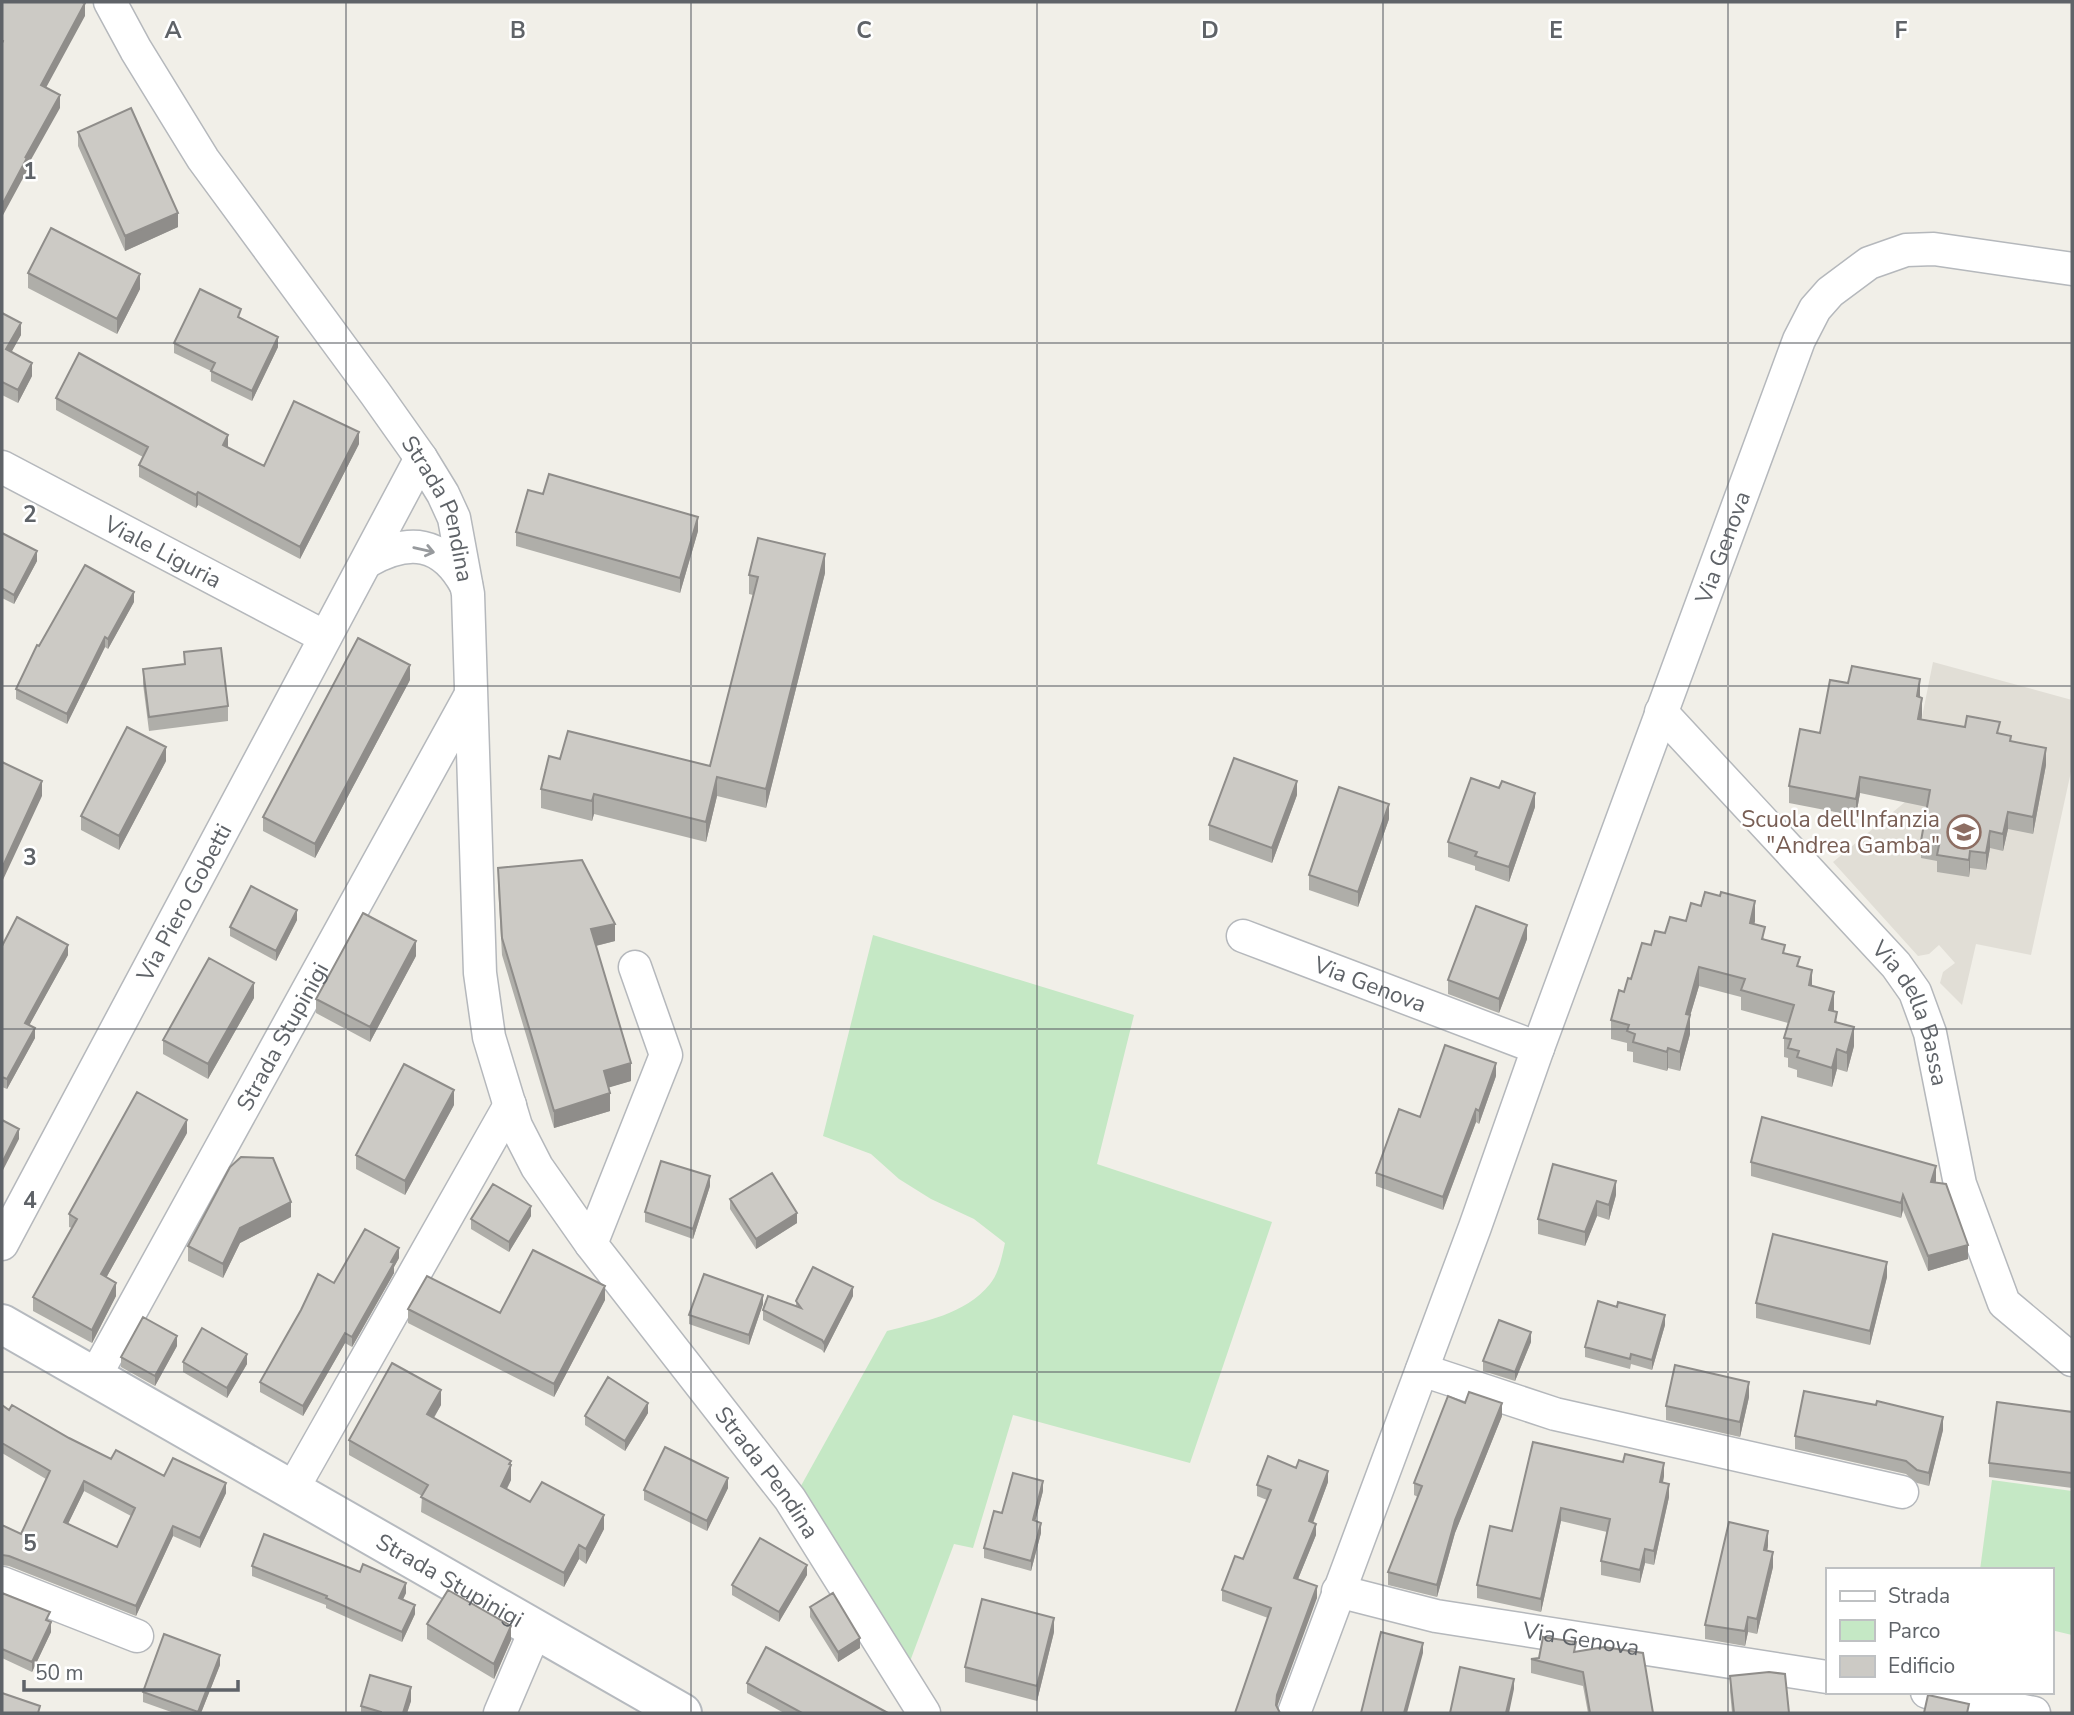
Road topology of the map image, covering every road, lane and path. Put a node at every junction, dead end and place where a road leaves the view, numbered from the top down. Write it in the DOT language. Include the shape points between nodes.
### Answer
graph roads {
  1 [pos="110,2"];
  2 [pos="2072,269"];
  3 [pos="421,458"];
  4 [pos="2,467"];
  5 [pos="368,561"];
  6 [pos="467,587"];
  7 [pos="324,637"];
  8 [pos="472,693"];
  9 [pos="1661,712"];
  10 [pos="1243,936"];
  11 [pos="635,967"];
  12 [pos="1538,1048"];
  13 [pos="509,1105"];
  14 [pos="2,1244"];
  15 [pos="591,1244"];
  16 [pos="2,1324"];
  17 [pos="2072,1360"];
  18 [pos="1422,1370"];
  19 [pos="94,1378"];
  20 [pos="292,1490"];
  21 [pos="1902,1492"];
  22 [pos="2,1583"];
  23 [pos="1338,1591"];
  24 [pos="535,1631"];
  25 [pos="137,1636"];
  26 [pos="1826,1677"];
  27 [pos="1938,1694"];
  28 [pos="500,1713"];
  29 [pos="681,1713"];
  30 [pos="924,1713"];
  31 [pos="1294,1713"];
  32 [pos="2034,1713"];
  1 -- 3 [label="street, Strada Pendina" via="203,159"];
  2 -- 9 [label="street, Via Genova" via="1934,249 1906,250 1869,263 1830,292 1799,340"];
  3 -- 5 [label="street, Via Piero Gobetti"];
  3 -- 6 [label="street, Strada Pendina" via="454,518"];
  4 -- 7 [label="street, Viale Liguria"];
  5 -- 6 [label="street, one-way" via="388,550 424,548 452,564"];
  5 -- 7 [label="street, Via Piero Gobetti"];
  6 -- 8 [label="street, Strada Pendina"];
  7 -- 14 [label="street, Via Piero Gobetti"];
  8 -- 13 [label="street, Strada Pendina" via="480,973 489,1037"];
  8 -- 19 [label="street, Strada Stupinigi"];
  9 -- 12 [label="street, Via Genova"];
  9 -- 17 [label="street, Via della Bassa" via="1896,965 1915,992 1930,1033 1960,1184 2004,1303"];
  10 -- 12 [label="street, Via Genova"];
  11 -- 15 [label="street" via="666,1055"];
  12 -- 18 [label="street, Via Genova"];
  13 -- 15 [label="street, Strada Pendina" via="537,1167"];
  13 -- 20 [label="street"];
  15 -- 30 [label="street, Strada Pendina" via="790,1499"];
  16 -- 19 [label="street, Strada Stupinigi"];
  18 -- 21 [label="street" via="1555,1415"];
  18 -- 23 [label="street, Via Genova"];
  19 -- 20 [label="street, Strada Stupinigi"];
  20 -- 24 [label="street, Strada Stupinigi"];
  22 -- 25 [label="street"];
  23 -- 26 [label="street, Via Genova" via="1436,1616"];
  23 -- 31 [label="street, Via Genova"];
  24 -- 28 [label="street, Strada Stupinigi"];
  24 -- 29 [label="street, Strada Stupinigi"];
  27 -- 32 [label="street"];
}
